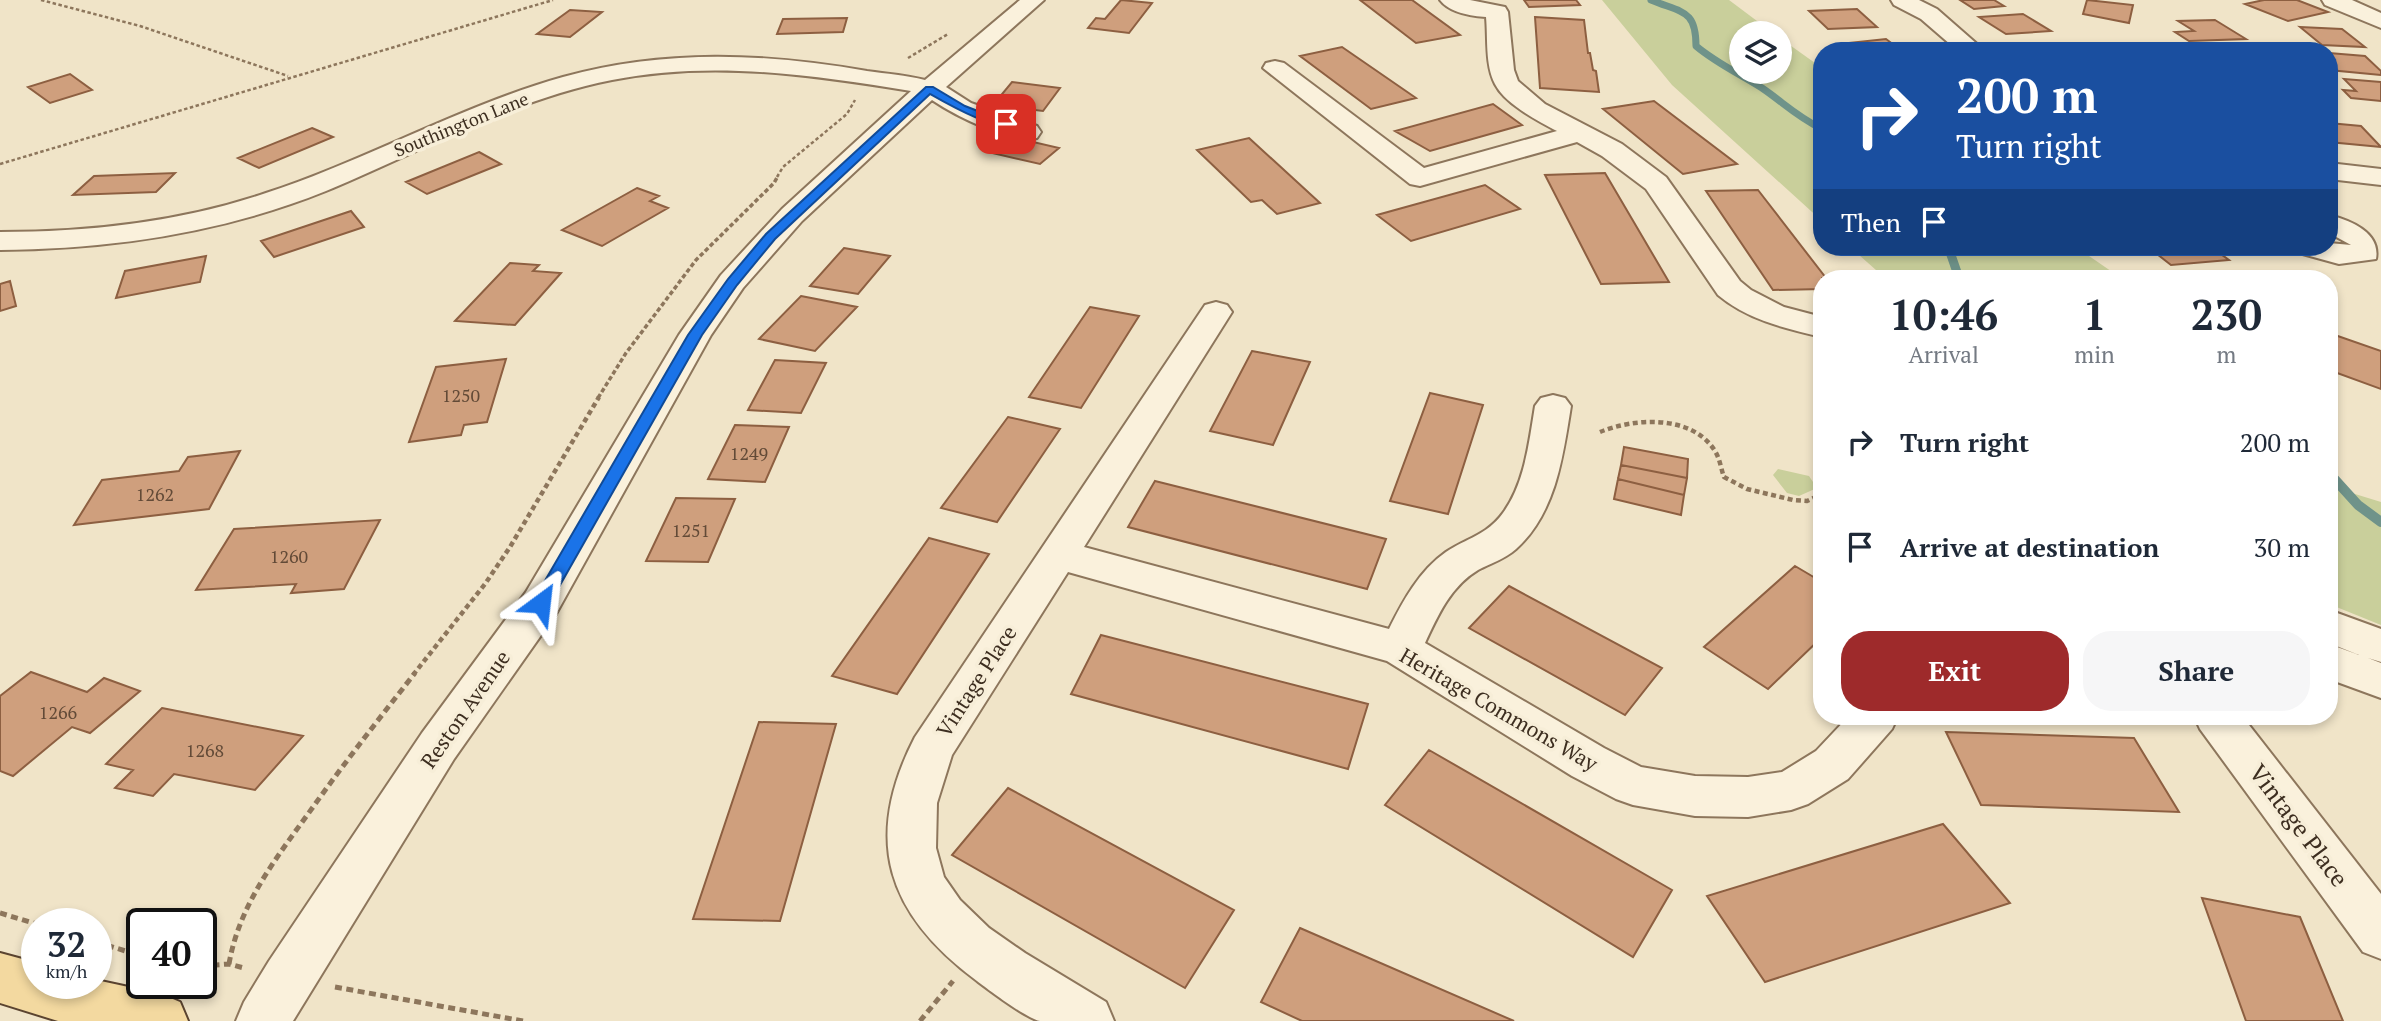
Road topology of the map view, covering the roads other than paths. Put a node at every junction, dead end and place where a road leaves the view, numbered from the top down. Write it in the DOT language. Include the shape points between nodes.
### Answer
graph roads {
  1 [pos="1033,0"];
  2 [pos="1451,0"];
  3 [pos="1902,0"];
  4 [pos="2333,0"];
  5 [pos="2381,21"];
  6 [pos="1962,42"];
  7 [pos="1275,68"];
  8 [pos="929,89"];
  9 [pos="1028,132"];
  10 [pos="1579,133"];
  11 [pos="2338,172"];
  12 [pos="2381,177"];
  13 [pos="2338,227"];
  14 [pos="0,241"];
  15 [pos="2338,255"];
  16 [pos="1216,312"];
  17 [pos="1813,325"];
  18 [pos="1553,406"];
  19 [pos="1059,555"];
  20 [pos="2338,629"];
  21 [pos="2381,646"];
  22 [pos="1401,649"];
  23 [pos="2338,664"];
  24 [pos="2381,681"];
  25 [pos="1868,725"];
  26 [pos="2223,725"];
  27 [pos="2381,934"];
  28 [pos="0,978"];
  29 [pos="161,1021"];
  30 [pos="263,1021"];
  31 [pos="1087,1021"];
  1 -- 8 [label="street, Reston Avenue"];
  2 -- 10 [label="street" via="1497,12 1507,84 1536,109"];
  3 -- 6 [label="street" via="1929,14"];
  4 -- 5 [label="street"];
  7 -- 10 [label="street" via="1420,178"];
  8 -- 9 [label="street" via="961,108"];
  8 -- 14 [label="street, Southington Lane" via="780,65 675,64 610,73 530,96 313,185 214,217 103,237"];
  8 -- 30 [label="street, Reston Avenue" via="792,215 733,282 695,335 541,603 438,746"];
  10 -- 17 [label="street" via="1620,155 1656,183 1729,288 1744,301 1776,316"];
  11 -- 12 [label="street"];
  13 -- 15 [label="street" via="2368,246 2365,253"];
  16 -- 19 [label="street, Vintage Place"];
  18 -- 22 [label="street" via="1529,503 1493,547 1461,562 1435,586"];
  19 -- 22 [label="street, Heritage Commons Way"];
  19 -- 31 [label="street, Vintage Place" via="931,750 917,781 909,817 909,851 920,887 945,921 978,951"];
  20 -- 21 [label="street"];
  22 -- 25 [label="street, Heritage Commons Way" via="1633,785 1695,796 1748,797 1791,790 1832,765"];
  23 -- 24 [label="street"];
  26 -- 27 [label="street, Vintage Place"];
  28 -- 29 [label="main road"];
}
